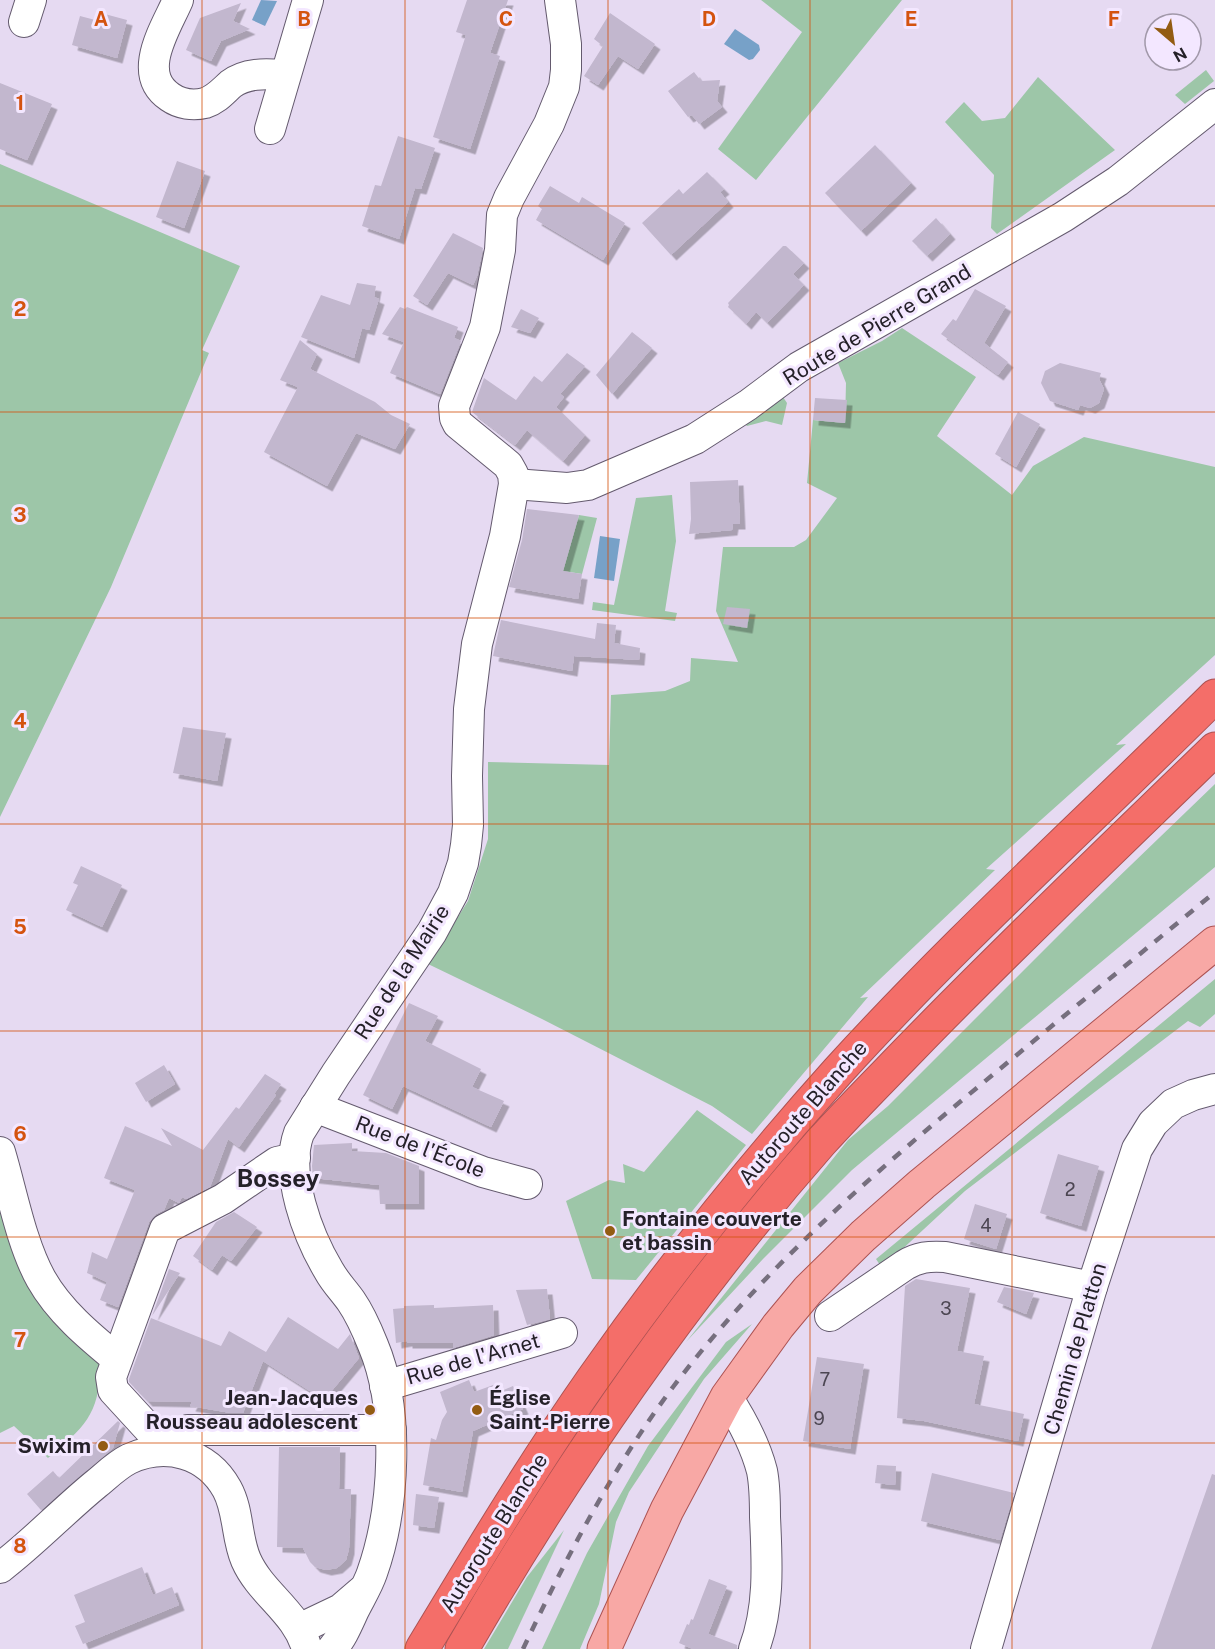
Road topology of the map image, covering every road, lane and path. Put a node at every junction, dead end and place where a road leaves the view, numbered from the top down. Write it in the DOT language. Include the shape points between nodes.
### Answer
graph roads {
  1 [pos="178,0"];
  2 [pos="308,0"];
  3 [pos="560,0"];
  4 [pos="285,75"];
  5 [pos="1215,104"];
  6 [pos="270,129"];
  7 [pos="514,484"];
  8 [pos="1215,696"];
  9 [pos="1215,749"];
  10 [pos="1215,943"];
  11 [pos="1215,1089"];
  12 [pos="315,1107"];
  13 [pos="0,1152"];
  14 [pos="295,1158"];
  15 [pos="527,1184"];
  16 [pos="1092,1287"];
  17 [pos="830,1316"];
  18 [pos="562,1333"];
  19 [pos="117,1359"];
  20 [pos="385,1386"];
  21 [pos="727,1397"];
  22 [pos="391,1430"];
  23 [pos="168,1450"];
  24 [pos="0,1568"];
  25 [pos="366,1586"];
  26 [pos="304,1642"];
  27 [pos="332,1649"];
  28 [pos="422,1649"];
  29 [pos="462,1649"];
  30 [pos="604,1649"];
  31 [pos="754,1649"];
  32 [pos="986,1649"];
  1 -- 4 [label="street" via="153,62 159,84 170,97 186,104 202,104 214,100 241,78"];
  2 -- 4 [label="street"];
  3 -- 7 [label="street" via="566,44 564,87 502,215 500,250 485,327 454,406 458,424 508,465"];
  4 -- 6 [label="street"];
  5 -- 7 [label="street, Route de Pierre Grand" via="1123,177 1064,217 799,368 695,439 588,485 567,488"];
  7 -- 12 [label="street, Rue de la Mairie" via="477,644 469,709 468,825 459,876 432,932"];
  8 -- 28 [label="highway, Autoroute Blanche" via="922,981 757,1166 671,1272 592,1381"];
  9 -- 29 [label="highway, Autoroute Blanche" via="961,996 776,1194 669,1330 608,1416"];
  10 -- 21 [label="main road" via="863,1236 808,1290"];
  11 -- 16 [label="street, Chemin de Platton" via="1173,1104 1153,1123 1130,1165"];
  12 -- 14 [label="street, Rue de la Mairie" via="296,1143"];
  12 -- 15 [label="street, Rue de l'École" via="483,1172"];
  13 -- 19 [label="street" via="42,1280 87,1334"];
  14 -- 19 [label="street" via="277,1162 223,1199 165,1229"];
  14 -- 20 [label="street, Rue de la Mairie" via="300,1204 329,1272 352,1302 370,1338"];
  16 -- 17 [label="street" via="927,1256 904,1265"];
  16 -- 32 [label="street, Chemin de Platton"];
  18 -- 20 [label="street, Rue de l'Arnet"];
  19 -- 23 [label="street" via="111,1377 113,1390"];
  20 -- 22 [label="street, Rue de la Mairie"];
  21 -- 30 [label="main road" via="667,1510"];
  21 -- 31 [label="street" via="756,1450 764,1485 766,1601"];
  22 -- 23 [label="street" via="189,1430"];
  22 -- 25 [label="street, Rue de la Mairie" via="388,1505"];
  23 -- 24 [label="street" via="127,1460"];
  23 -- 26 [label="street" via="201,1461 220,1479 233,1503 247,1562"];
  25 -- 26 [label="street"];
  25 -- 27 [label="street, Rue de la Mairie"];
}
